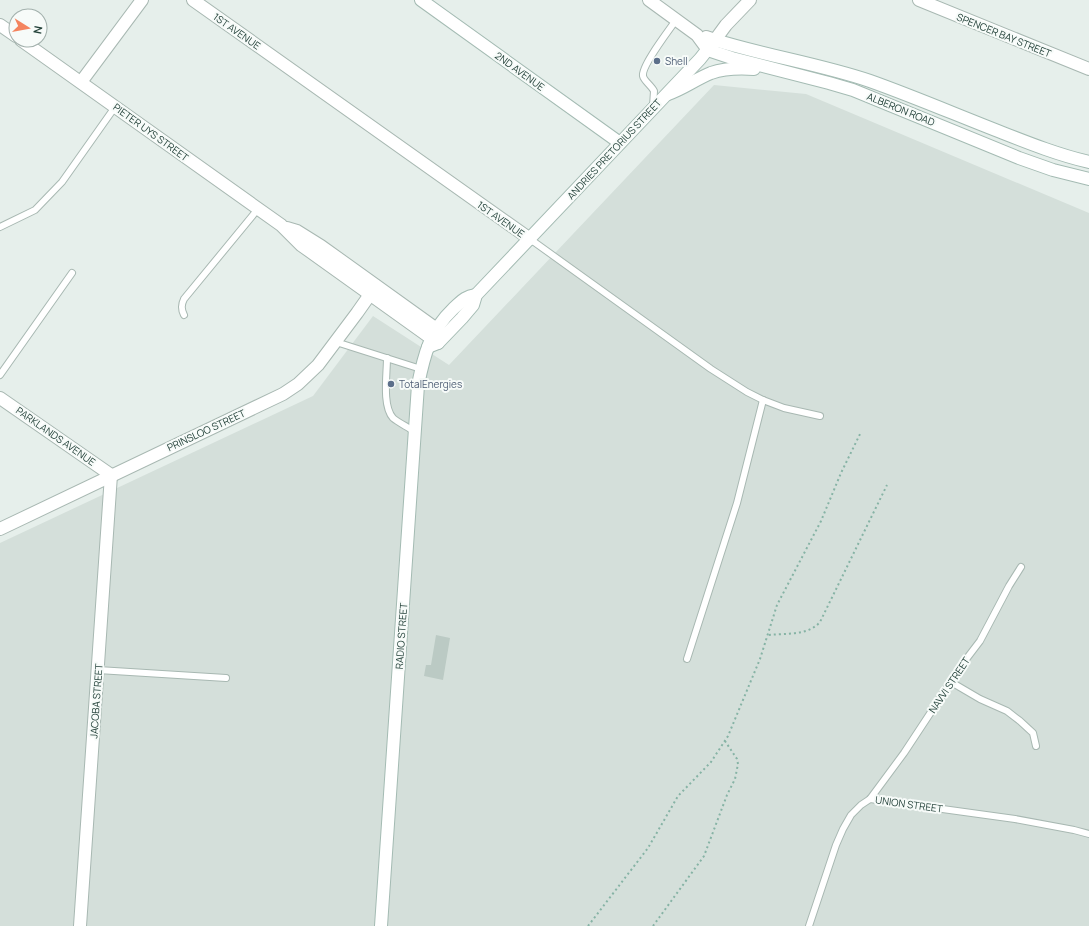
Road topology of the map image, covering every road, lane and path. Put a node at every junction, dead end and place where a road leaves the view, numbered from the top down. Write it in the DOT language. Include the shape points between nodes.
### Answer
graph roads {
  1 [pos="142,0"];
  2 [pos="193,0"];
  3 [pos="421,0"];
  4 [pos="649,0"];
  5 [pos="750,0"];
  6 [pos="919,0"];
  7 [pos="676,20"];
  8 [pos="712,45"];
  9 [pos="32,48"];
  10 [pos="1089,69"];
  11 [pos="785,71"];
  12 [pos="81,82"];
  13 [pos="664,96"];
  14 [pos="115,107"];
  15 [pos="652,108"];
  16 [pos="620,143"];
  17 [pos="1056,153"];
  18 [pos="1089,162"];
  19 [pos="1053,170"];
  20 [pos="1089,179"];
  21 [pos="258,209"];
  22 [pos="0,227"];
  23 [pos="530,239"];
  24 [pos="72,273"];
  25 [pos="373,290"];
  26 [pos="184,315"];
  27 [pos="436,339"];
  28 [pos="336,342"];
  29 [pos="387,358"];
  30 [pos="421,369"];
  31 [pos="0,375"];
  32 [pos="0,398"];
  33 [pos="763,400"];
  34 [pos="820,416"];
  35 [pos="415,432"];
  36 [pos="861,432"];
  37 [pos="111,475"];
  38 [pos="887,485"];
  39 [pos="0,529"];
  40 [pos="1021,567"];
  41 [pos="768,635"];
  42 [pos="687,659"];
  43 [pos="98,670"];
  44 [pos="226,678"];
  45 [pos="951,682"];
  46 [pos="725,741"];
  47 [pos="1036,746"];
  48 [pos="870,799"];
  49 [pos="1089,834"];
  50 [pos="80,926"];
  51 [pos="381,926"];
  52 [pos="588,926"];
  53 [pos="653,926"];
  54 [pos="808,926"];
  1 -- 12 [label="street"];
  2 -- 23 [label="street, 1ST AVENUE"];
  3 -- 16 [label="street, 2ND AVENUE"];
  4 -- 7 [label="street"];
  5 -- 8 [label="street, ANDRIES PRETORIUS STREET" via="726,25"];
  6 -- 10 [label="street, SPENCER BAY STREET"];
  7 -- 8 [label="street"];
  7 -- 15 [label="lane" via="643,72 643,77 654,91"];
  8 -- 11 [label="street, ALBERON ROAD" via="732,58"];
  8 -- 13 [label="street, ANDRIES PRETORIUS STREET"];
  8 -- 17 [label="street, ALBERON ROAD" via="739,47 857,77"];
  9 -- 12 [label="street, PIETER UYS STREET"];
  11 -- 13 [label="street" via="740,68 720,70"];
  11 -- 19 [label="street, ALBERON ROAD" via="874,98"];
  12 -- 14 [label="street, PIETER UYS STREET"];
  13 -- 15 [label="street, ANDRIES PRETORIUS STREET"];
  14 -- 21 [label="street, PIETER UYS STREET"];
  14 -- 22 [label="lane" via="62,182 35,210"];
  15 -- 16 [label="street, ANDRIES PRETORIUS STREET"];
  16 -- 23 [label="street, ANDRIES PRETORIUS STREET"];
  17 -- 18 [label="street, ALBERON ROAD"];
  17 -- 19 [label="street"];
  19 -- 20 [label="street, ALBERON ROAD"];
  21 -- 25 [label="street, PIETER UYS STREET" via="281,225 301,245"];
  21 -- 26 [label="lane" via="184,299"];
  23 -- 27 [label="street, ANDRIES PRETORIUS STREET" via="476,295 473,305"];
  23 -- 33 [label="lane, 1ST AVENUE" via="710,369"];
  24 -- 31 [label="lane"];
  25 -- 27 [label="street, PIETER UYS STREET"];
  25 -- 28 [label="street, PRINSLOO STREET"];
  27 -- 30 [label="street, RADIO STREET"];
  28 -- 29 [label="lane"];
  28 -- 37 [label="street, PRINSLOO STREET" via="309,375 283,394"];
  29 -- 30 [label="lane"];
  29 -- 35 [label="lane" via="388,410 393,418"];
  30 -- 35 [label="street, RADIO STREET"];
  32 -- 37 [label="street, PARKLANDS AVENUE"];
  33 -- 34 [label="lane, 1ST AVENUE" via="784,408"];
  33 -- 42 [label="lane" via="737,503"];
  35 -- 51 [label="street, RADIO STREET"];
  36 -- 41 [label="path" via="821,521 781,598"];
  37 -- 39 [label="street, PRINSLOO STREET"];
  37 -- 43 [label="street, JACOBA STREET"];
  38 -- 41 [label="path" via="820,622 805,632"];
  40 -- 45 [label="lane, NAVVI STREET" via="980,641"];
  41 -- 46 [label="path"];
  43 -- 44 [label="lane"];
  43 -- 50 [label="street, JACOBA STREET"];
  45 -- 47 [label="lane" via="1020,720 1033,733"];
  45 -- 48 [label="lane, NAVVI STREET"];
  46 -- 52 [label="path" via="711,762 678,796 648,848"];
  46 -- 53 [label="path" via="737,759 735,779 704,856"];
  48 -- 49 [label="lane, UNION STREET" via="1015,819"];
  48 -- 54 [label="lane, UNION STREET" via="851,815 843,829"];
}
